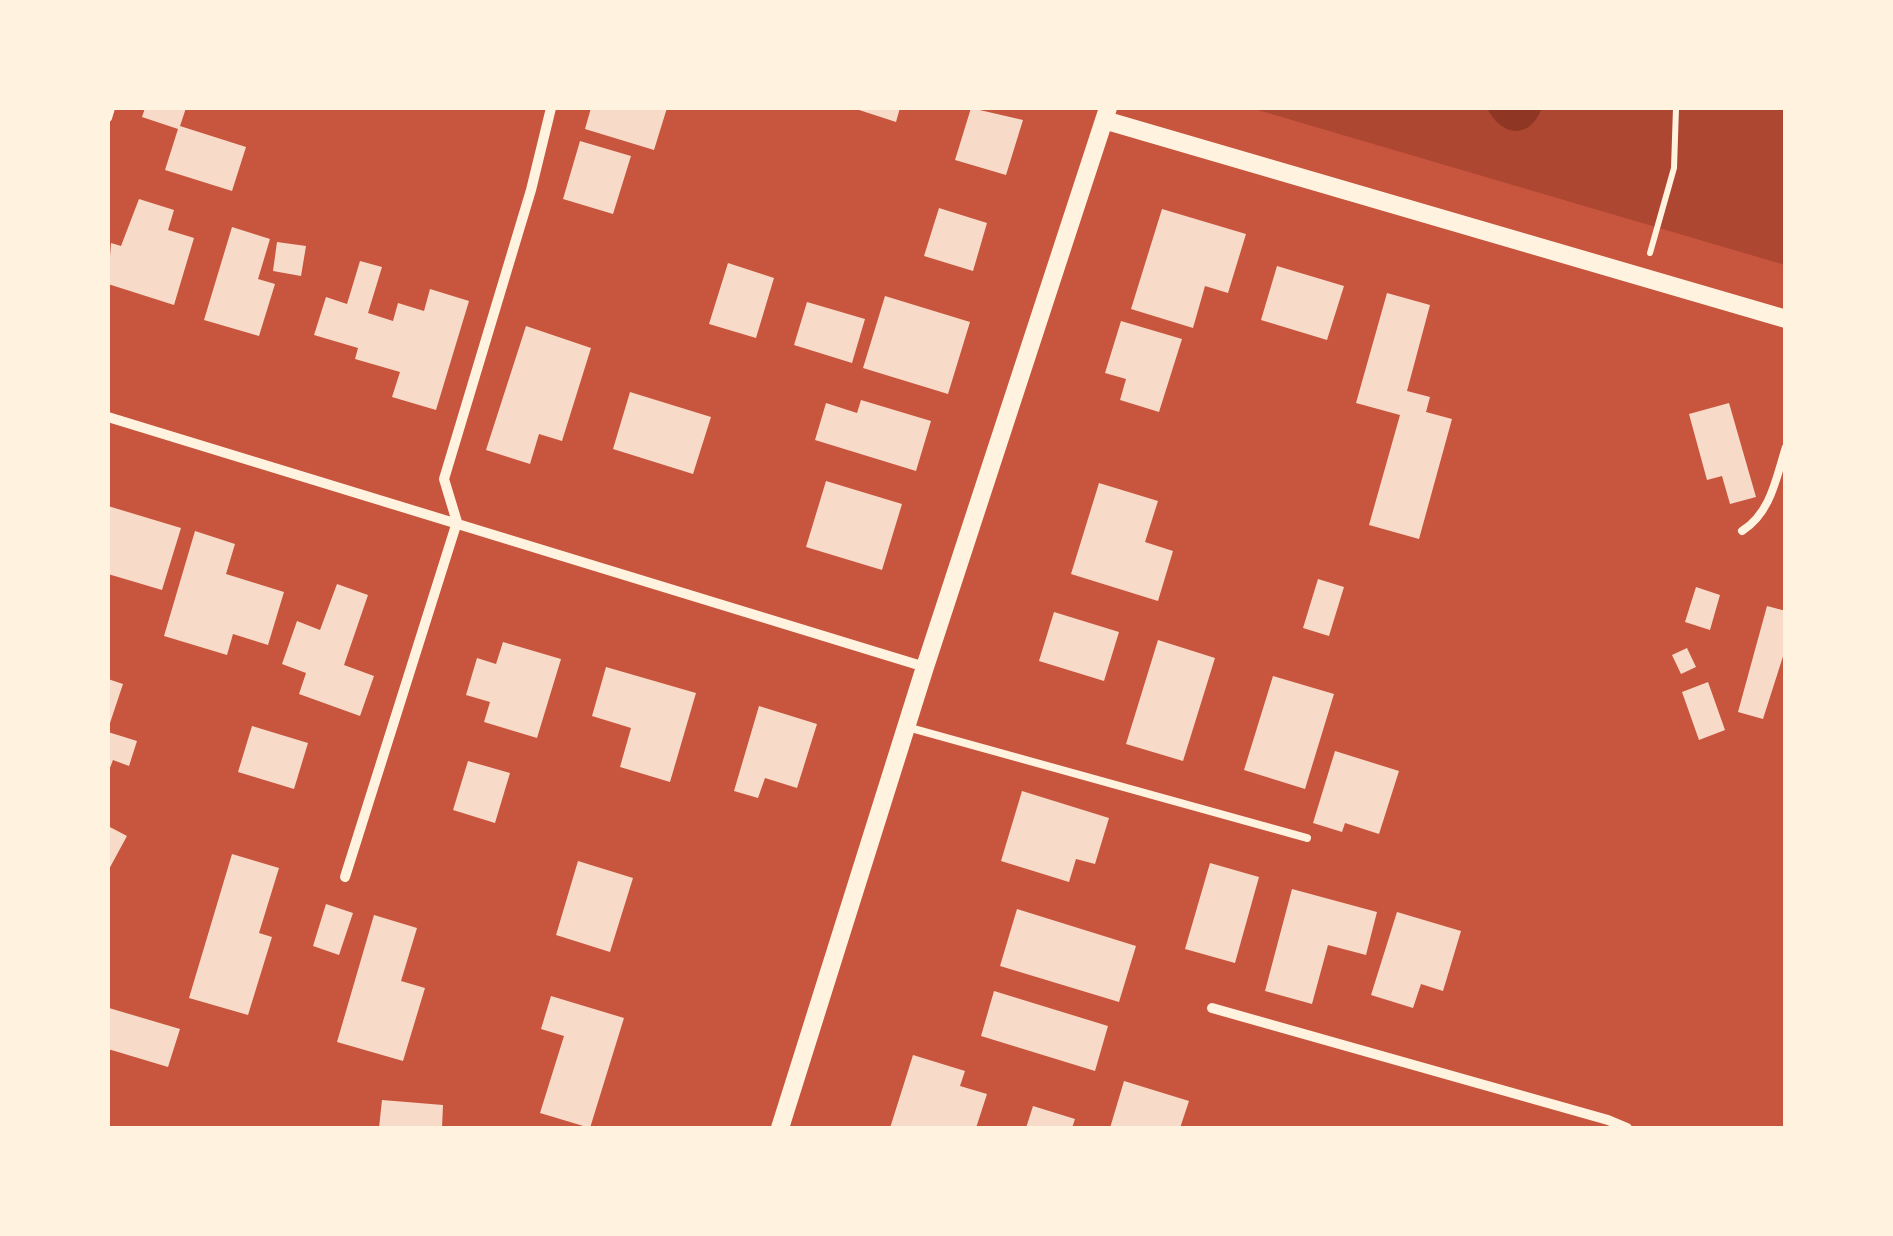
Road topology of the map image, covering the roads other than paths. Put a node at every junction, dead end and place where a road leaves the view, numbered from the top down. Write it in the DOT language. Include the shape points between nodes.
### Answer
graph roads {
  1 [pos="110,108"];
  2 [pos="551,108"];
  3 [pos="1106,114"];
  4 [pos="108,118"];
  5 [pos="1786,318"];
  6 [pos="108,416"];
  7 [pos="1786,447"];
  8 [pos="457,522"];
  9 [pos="1742,532"];
  10 [pos="925,666"];
  11 [pos="906,727"];
  12 [pos="1307,838"];
  13 [pos="345,877"];
  14 [pos="1212,1008"];
  15 [pos="780,1128"];
  16 [pos="1627,1128"];
  1 -- 4 [label="lane"];
  2 -- 8 [label="street" via="444,479"];
  3 -- 5 [label="street"];
  3 -- 10 [label="street"];
  6 -- 8 [label="street"];
  7 -- 9 [label="lane" via="1766,508"];
  8 -- 10 [label="street"];
  8 -- 13 [label="street"];
  10 -- 11 [label="street"];
  11 -- 12 [label="lane"];
  11 -- 15 [label="street"];
  14 -- 16 [label="street"];
}
